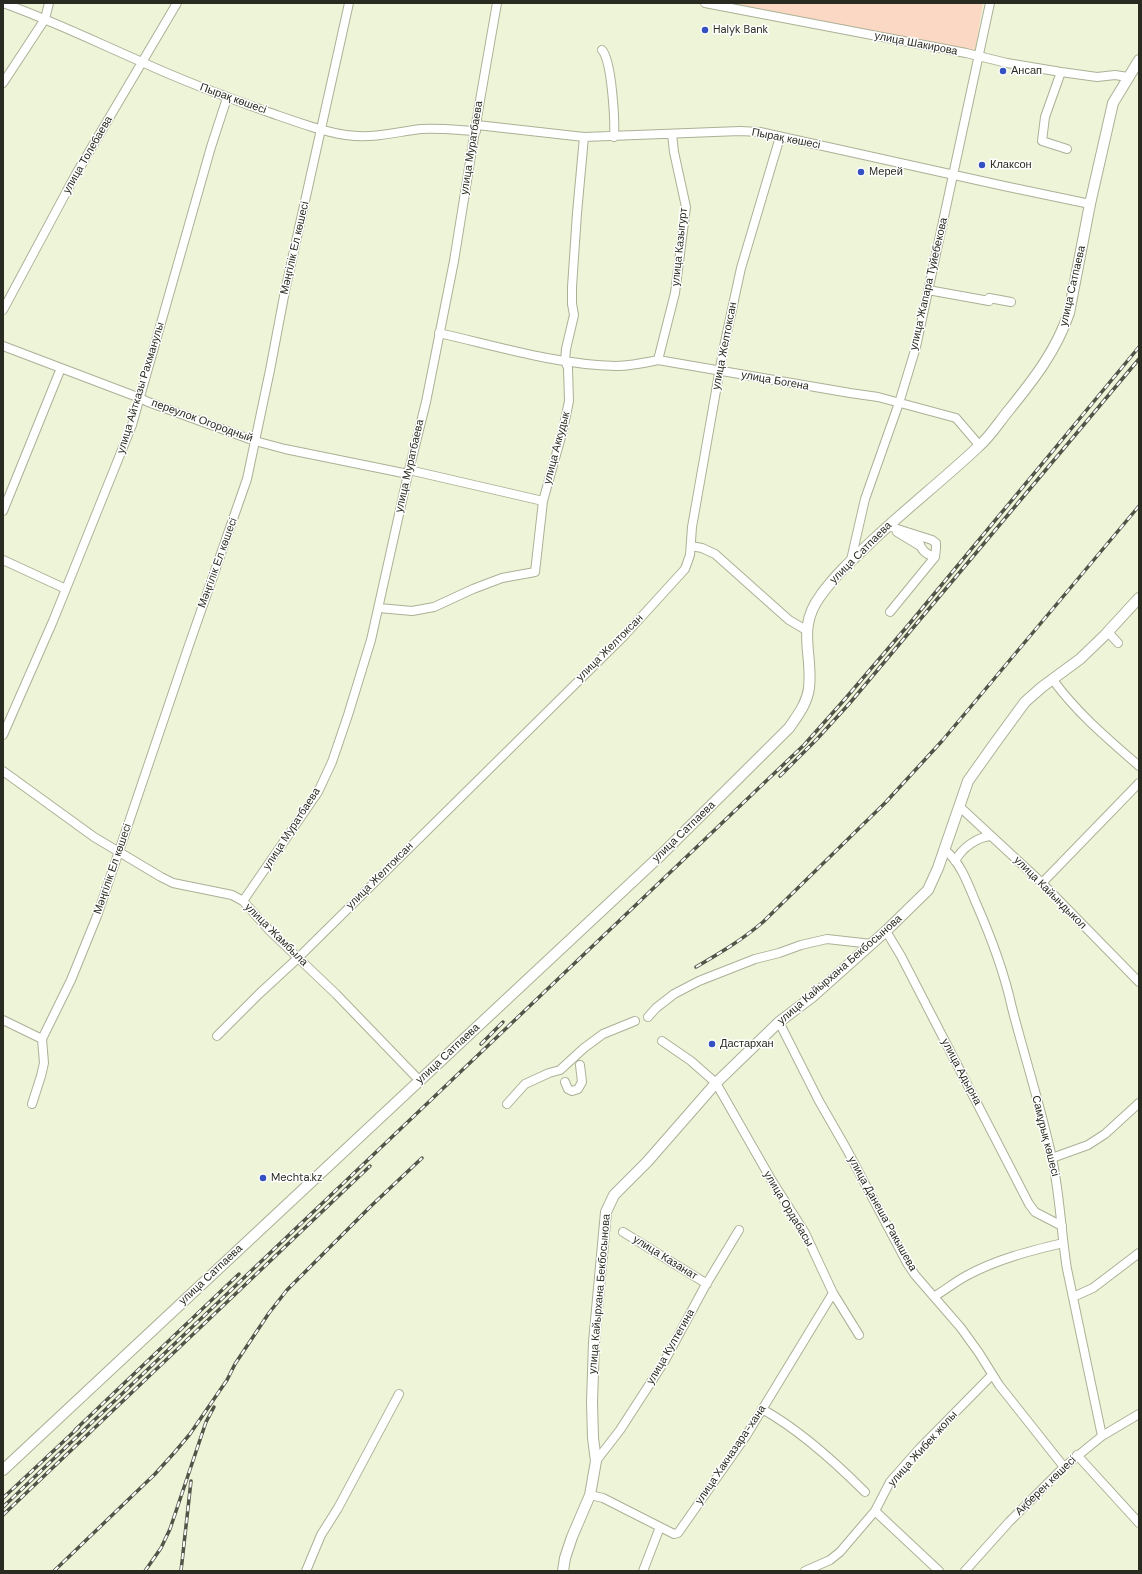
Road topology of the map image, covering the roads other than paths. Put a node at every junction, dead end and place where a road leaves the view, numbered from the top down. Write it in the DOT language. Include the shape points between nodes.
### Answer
graph roads {
  1 [pos="3,3"];
  2 [pos="49,3"];
  3 [pos="177,3"];
  4 [pos="349,3"];
  5 [pos="497,3"];
  6 [pos="708,3"];
  7 [pos="990,3"];
  8 [pos="45,19"];
  9 [pos="602,50"];
  10 [pos="979,57"];
  11 [pos="1139,60"];
  12 [pos="142,62"];
  13 [pos="1061,72"];
  14 [pos="1128,77"];
  15 [pos="3,83"];
  16 [pos="227,98"];
  17 [pos="476,128"];
  18 [pos="320,130"];
  19 [pos="672,134"];
  20 [pos="780,136"];
  21 [pos="584,137"];
  22 [pos="614,137"];
  23 [pos="1067,149"];
  24 [pos="954,175"];
  25 [pos="1090,204"];
  26 [pos="928,290"];
  27 [pos="1011,302"];
  28 [pos="3,310"];
  29 [pos="440,333"];
  30 [pos="3,346"];
  31 [pos="658,360"];
  32 [pos="565,361"];
  33 [pos="61,368"];
  34 [pos="720,371"];
  35 [pos="140,398"];
  36 [pos="899,403"];
  37 [pos="255,441"];
  38 [pos="980,446"];
  39 [pos="408,472"];
  40 [pos="543,501"];
  41 [pos="3,511"];
  42 [pos="888,526"];
  43 [pos="920,536"];
  44 [pos="691,546"];
  45 [pos="920,546"];
  46 [pos="935,557"];
  47 [pos="3,560"];
  48 [pos="851,560"];
  49 [pos="66,589"];
  50 [pos="1139,598"];
  51 [pos="379,608"];
  52 [pos="890,612"];
  53 [pos="806,630"];
  54 [pos="1108,632"];
  55 [pos="1118,643"];
  56 [pos="1052,680"];
  57 [pos="3,735"];
  58 [pos="1139,766"];
  59 [pos="3,771"];
  60 [pos="1139,783"];
  61 [pos="960,807"];
  62 [pos="992,836"];
  63 [pos="945,850"];
  64 [pos="118,853"];
  65 [pos="955,861"];
  66 [pos="1042,883"];
  67 [pos="243,901"];
  68 [pos="886,931"];
  69 [pos="872,944"];
  70 [pos="298,958"];
  71 [pos="1139,982"];
  72 [pos="648,1017"];
  73 [pos="3,1020"];
  74 [pos="634,1021"];
  75 [pos="779,1022"];
  76 [pos="217,1036"];
  77 [pos="42,1039"];
  78 [pos="662,1041"];
  79 [pos="580,1066"];
  80 [pos="419,1080"];
  81 [pos="565,1082"];
  82 [pos="716,1083"];
  83 [pos="1139,1103"];
  84 [pos="32,1104"];
  85 [pos="507,1104"];
  86 [pos="1052,1158"];
  87 [pos="1062,1226"];
  88 [pos="740,1230"];
  89 [pos="623,1232"];
  90 [pos="1063,1243"];
  91 [pos="1139,1253"];
  92 [pos="707,1284"];
  93 [pos="833,1293"];
  94 [pos="935,1296"];
  95 [pos="1073,1298"];
  96 [pos="859,1335"];
  97 [pos="992,1375"];
  98 [pos="399,1394"];
  99 [pos="762,1409"];
  100 [pos="1139,1414"];
  101 [pos="1102,1436"];
  102 [pos="1078,1455"];
  103 [pos="596,1461"];
  104 [pos="1064,1467"];
  105 [pos="3,1470"];
  106 [pos="865,1492"];
  107 [pos="590,1495"];
  108 [pos="875,1511"];
  109 [pos="1139,1523"];
  110 [pos="660,1527"];
  111 [pos="306,1571"];
  112 [pos="563,1571"];
  113 [pos="643,1571"];
  114 [pos="805,1571"];
  115 [pos="939,1571"];
  116 [pos="965,1571"];
  1 -- 8 [label="street, Пырақ көшесі"];
  2 -- 8 [label="street"];
  3 -- 12 [label="street, улица Толебаева"];
  4 -- 18 [label="street, Мәңгілік Ел көшесі"];
  5 -- 17 [label="street, улица Муратбаева"];
  6 -- 10 [label="street, улица Шакирова"];
  7 -- 10 [label="street, улица Жапара Туйебекова"];
  8 -- 12 [label="street, Пырақ көшесі"];
  8 -- 15 [label="street"];
  9 -- 22 [label="street" via="607,59 611,88"];
  10 -- 13 [label="street, улица Шакирова"];
  10 -- 24 [label="street, улица Жапара Туйебекова"];
  11 -- 14 [label="street, улица Сатпаева"];
  12 -- 16 [label="street, Пырақ көшесі"];
  12 -- 28 [label="street, улица Толебаева" via="76,174"];
  13 -- 14 [label="street, улица Шакирова" via="1097,77"];
  13 -- 23 [label="street" via="1045,117 1042,141"];
  14 -- 25 [label="street, улица Сатпаева" via="1113,103"];
  16 -- 18 [label="street, Пырақ көшесі"];
  16 -- 35 [label="street, улица Айтказы Рахманулы"];
  17 -- 18 [label="street, Пырақ көшесі" via="421,129 369,136"];
  17 -- 21 [label="street, Пырақ көшесі"];
  17 -- 29 [label="street, улица Муратбаева"];
  18 -- 37 [label="street, Мәңгілік Ел көшесі"];
  19 -- 20 [label="street, Пырақ көшесі" via="740,131"];
  19 -- 22 [label="street, Пырақ көшесі"];
  19 -- 31 [label="street, улица Казыгурт" via="686,207 675,293"];
  20 -- 24 [label="street, Пырақ көшесі"];
  20 -- 34 [label="street, улица Желтоксан" via="741,268"];
  21 -- 22 [label="street, Пырақ көшесі"];
  21 -- 32 [label="street, улица Аккудык" via="572,287 574,314"];
  24 -- 25 [label="street, Пырақ көшесі"];
  24 -- 26 [label="street, улица Жапара Туйебекова"];
  25 -- 38 [label="street, улица Сатпаева" via="1069,313 1063,330 1035,378"];
  26 -- 27 [label="street"];
  26 -- 36 [label="street, улица Жапара Туйебекова" via="916,347"];
  29 -- 32 [label="street, улица Богена"];
  29 -- 39 [label="street, улица Муратбаева"];
  30 -- 33 [label="street, переулок Огородный"];
  31 -- 32 [label="street, улица Богена" via="616,366"];
  31 -- 34 [label="street, улица Богена"];
  32 -- 40 [label="street, улица Аккудык" via="568,368 569,401"];
  33 -- 35 [label="street, переулок Огородный"];
  33 -- 41 [label="street"];
  34 -- 36 [label="street, улица Богена" via="878,397"];
  34 -- 44 [label="street, улица Желтоксан" via="692,527"];
  35 -- 37 [label="street, переулок Огородный"];
  35 -- 49 [label="street, улица Айтказы Рахманулы" via="120,456"];
  36 -- 38 [label="street, улица Богена" via="956,418"];
  36 -- 48 [label="street, улица Жапара Туйебекова" via="865,499"];
  37 -- 39 [label="street, переулок Огородный"];
  37 -- 64 [label="street, Мәңгілік Ел көшесі" via="247,479 234,520"];
  38 -- 42 [label="street, улица Сатпаева"];
  39 -- 40 [label="street, переулок Огородный"];
  39 -- 51 [label="street, улица Муратбаева"];
  40 -- 51 [label="street, улица Аккудык" via="535,572 502,578 434,607 412,611"];
  42 -- 43 [label="street"];
  42 -- 45 [label="street"];
  42 -- 48 [label="street, улица Сатпаева"];
  43 -- 45 [label="street"];
  43 -- 46 [label="street" via="936,543"];
  44 -- 53 [label="street" via="715,554 789,620"];
  44 -- 70 [label="street, улица Желтоксан" via="685,569 623,637"];
  45 -- 46 [label="street"];
  46 -- 52 [label="street"];
  47 -- 49 [label="street"];
  48 -- 53 [label="street, улица Сатпаева" via="820,595"];
  49 -- 57 [label="street, улица Айтказы Рахманулы"];
  50 -- 54 [label="street, улица Кайырхана Бекбосынова"];
  51 -- 67 [label="street, улица Муратбаева" via="359,683 332,762 320,786"];
  53 -- 80 [label="street, улица Сатпаева" via="809,689 806,701 789,728 661,855"];
  54 -- 55 [label="street"];
  54 -- 56 [label="street, улица Кайырхана Бекбосынова" via="1080,659"];
  56 -- 58 [label="street" via="1081,714"];
  56 -- 61 [label="street, улица Кайырхана Бекбосынова" via="1025,702 995,743 968,781"];
  59 -- 64 [label="street, улица Жамбыла"];
  60 -- 66 [label="street"];
  61 -- 62 [label="street, улица Кайындыкол"];
  61 -- 63 [label="street, улица Кайырхана Бекбосынова"];
  62 -- 65 [label="street" via="971,844"];
  62 -- 66 [label="street, улица Кайындыкол"];
  63 -- 65 [label="street, Самұрық көшесі"];
  63 -- 68 [label="street, улица Кайырхана Бекбосынова" via="928,890"];
  64 -- 67 [label="street, улица Жамбыла" via="173,883 232,895"];
  64 -- 77 [label="street, Мәңгілік Ел көшесі" via="97,916 71,980"];
  65 -- 86 [label="street, Самұрық көшесі" via="964,875 994,943 1007,983"];
  66 -- 71 [label="street, улица Кайындыкол"];
  67 -- 70 [label="street, улица Жамбыла"];
  68 -- 69 [label="street, улица Кайырхана Бекбосынова"];
  68 -- 87 [label="street, улица Адырна" via="1029,1204 1035,1212"];
  69 -- 72 [label="street" via="827,938 755,959 699,981 674,994"];
  69 -- 75 [label="street, улица Кайырхана Бекбосынова" via="812,997"];
  70 -- 76 [label="street, улица Желтоксан"];
  70 -- 80 [label="street, улица Жамбыла"];
  73 -- 77 [label="street"];
  74 -- 85 [label="street" via="603,1034 560,1070 525,1084"];
  75 -- 82 [label="street, улица Кайырхана Бекбосынова"];
  75 -- 94 [label="street, улица Данеша Ракышева" via="907,1263"];
  77 -- 84 [label="street" via="44,1062"];
  78 -- 82 [label="street"];
  79 -- 81 [label="street" via="582,1082 578,1089 568,1089"];
  80 -- 105 [label="street, улица Сатпаева"];
  82 -- 93 [label="street, улица Ордабасы" via="805,1233"];
  82 -- 103 [label="street, улица Кайырхана Бекбосынова" via="647,1162 614,1195 606,1212 594,1342 592,1431"];
  83 -- 86 [label="street" via="1088,1146"];
  86 -- 87 [label="street, Самұрық көшесі"];
  87 -- 90 [label="street, Самұрық көшесі"];
  88 -- 92 [label="street, улица Култегина"];
  89 -- 92 [label="street, улица Казанат"];
  90 -- 94 [label="street" via="993,1263 966,1276"];
  90 -- 95 [label="street, Самұрық көшесі"];
  91 -- 95 [label="street" via="1093,1288"];
  92 -- 103 [label="street, улица Култегина" via="664,1362 620,1430"];
  93 -- 96 [label="street, улица Ордабасы"];
  93 -- 99 [label="street, улица Хакназара-хана"];
  94 -- 97 [label="street, улица Данеша Ракышева" via="979,1353"];
  95 -- 101 [label="street, Самұрық көшесі"];
  97 -- 104 [label="street, улица Данеша Ракышева"];
  97 -- 108 [label="street, улица Жибек жолы" via="890,1482"];
  98 -- 111 [label="street" via="321,1535"];
  99 -- 106 [label="street" via="787,1424 839,1466"];
  99 -- 110 [label="street, улица Хакназара-хана" via="678,1533 674,1534"];
  100 -- 101 [label="street, Ақберен көшесі"];
  101 -- 102 [label="street, Ақберен көшесі"];
  102 -- 104 [label="street, Ақберен көшесі"];
  102 -- 109 [label="street"];
  103 -- 107 [label="street, улица Кайырхана Бекбосынова"];
  104 -- 116 [label="street, Ақберен көшесі"];
  107 -- 110 [label="street, улица Хакназара-хана" via="603,1498"];
  107 -- 112 [label="street, улица Кайырхана Бекбосынова" via="572,1537"];
  108 -- 114 [label="street, улица Жибек жолы" via="840,1552 830,1560"];
  108 -- 115 [label="street"];
  110 -- 113 [label="street"];
}
